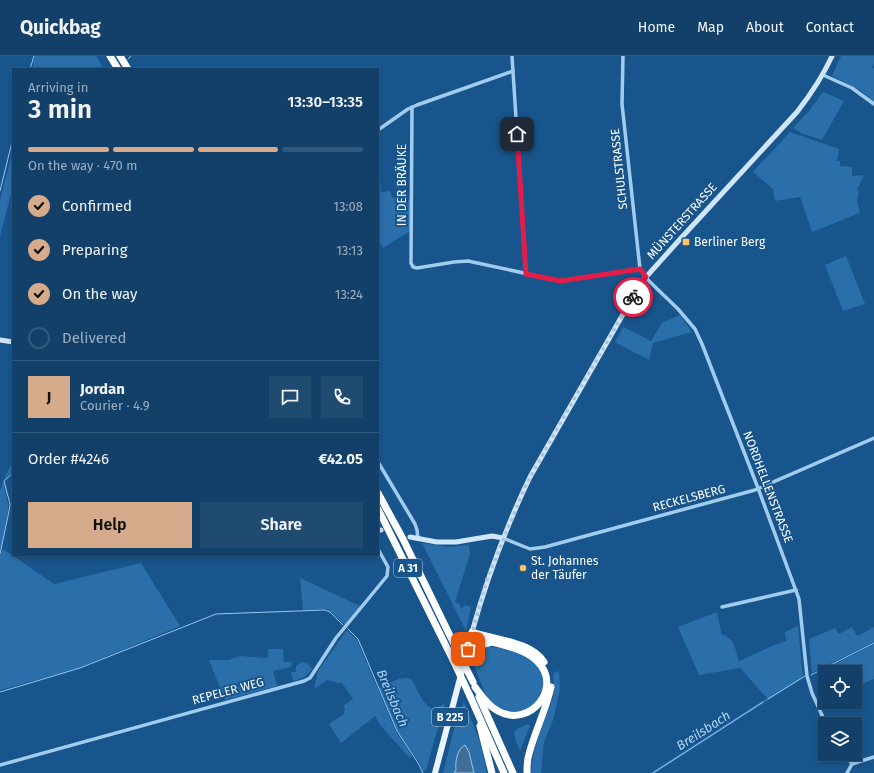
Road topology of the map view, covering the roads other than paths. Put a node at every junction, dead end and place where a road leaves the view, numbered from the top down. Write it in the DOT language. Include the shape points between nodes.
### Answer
graph roads {
  1 [pos="110,56"];
  2 [pos="120,56"];
  3 [pos="512,56"];
  4 [pos="623,56"];
  5 [pos="832,56"];
  6 [pos="117,68"];
  7 [pos="127,68"];
  8 [pos="513,71"];
  9 [pos="823,75"];
  10 [pos="874,104"];
  11 [pos="412,107"];
  12 [pos="379,129"];
  13 [pos="640,269"];
  14 [pos="526,274"];
  15 [pos="646,277"];
  16 [pos="0,340"];
  17 [pos="12,342"];
  18 [pos="874,438"];
  19 [pos="379,464"];
  20 [pos="758,488"];
  21 [pos="379,496"];
  22 [pos="379,511"];
  23 [pos="410,537"];
  24 [pos="503,538"];
  25 [pos="418,539"];
  26 [pos="379,551"];
  27 [pos="796,590"];
  28 [pos="722,607"];
  29 [pos="472,634"];
  30 [pos="497,644"];
  31 [pos="465,661"];
  32 [pos="474,684"];
  33 [pos="471,699"];
  34 [pos="823,717"];
  35 [pos="874,757"];
  36 [pos="850,761"];
  37 [pos="852,764"];
  38 [pos="0,765"];
  39 [pos="435,773"];
  40 [pos="492,773"];
  41 [pos="504,773"];
  42 [pos="513,773"];
  43 [pos="527,773"];
  44 [pos="847,773"];
  1 -- 6 [label="highway"];
  2 -- 7 [label="highway"];
  3 -- 8 [label="street"];
  4 -- 13 [label="street, SCHULSTRASSE" via="622,104"];
  5 -- 9 [label="main road, MÜNSTERSTRASSE"];
  8 -- 11 [label="street"];
  8 -- 14 [label="street"];
  9 -- 10 [label="street" via="852,88"];
  9 -- 15 [label="main road, MÜNSTERSTRASSE" via="798,112"];
  11 -- 12 [label="street"];
  11 -- 14 [label="street, IN DER BRÄUKE" via="413,267 468,261"];
  13 -- 14 [label="street" via="561,281"];
  13 -- 15 [label="street"];
  15 -- 20 [label="street, NORDHELLENSTRASSE" via="695,329"];
  15 -- 24 [label="main road, MÜNSTERSTRASSE" via="530,478"];
  16 -- 17 [label="main road"];
  18 -- 20 [label="street, RECKELSBERG"];
  19 -- 25 [label="street" via="415,524"];
  20 -- 24 [label="street, RECKELSBERG" via="545,547 530,549"];
  20 -- 27 [label="street, NORDHELLENSTRASSE"];
  21 -- 32 [label="highway, A 31, bridge"];
  22 -- 33 [label="highway, A 31, bridge"];
  23 -- 25 [label="main road"];
  24 -- 25 [label="main road" via="492,536 456,542"];
  24 -- 29 [label="main road, MÜNSTERSTRASSE" via="486,582"];
  26 -- 38 [label="street, REPELER WEG" via="388,567 387,576 336,638 310,678"];
  27 -- 28 [label="street"];
  27 -- 34 [label="street, NORDHELLENSTRASSE" via="809,684"];
  29 -- 30 [label="highway"];
  29 -- 31 [label="main road, MÜNSTERSTRASSE / B 225"];
  29 -- 43 [label="highway" via="520,645 534,651 549,670 551,686 548,702 528,755"];
  30 -- 31 [label="highway" via="478,645"];
  30 -- 32 [label="highway" via="528,654 543,668 546,678 543,698 524,714 507,715 494,709"];
  31 -- 39 [label="main road, MÜNSTERSTRASSE / B 225"];
  32 -- 42 [label="highway, A 31"];
  33 -- 40 [label="highway"];
  33 -- 41 [label="highway, A 31"];
  35 -- 37 [label="street"];
  36 -- 37 [label="street"];
  37 -- 44 [label="street"];
}
